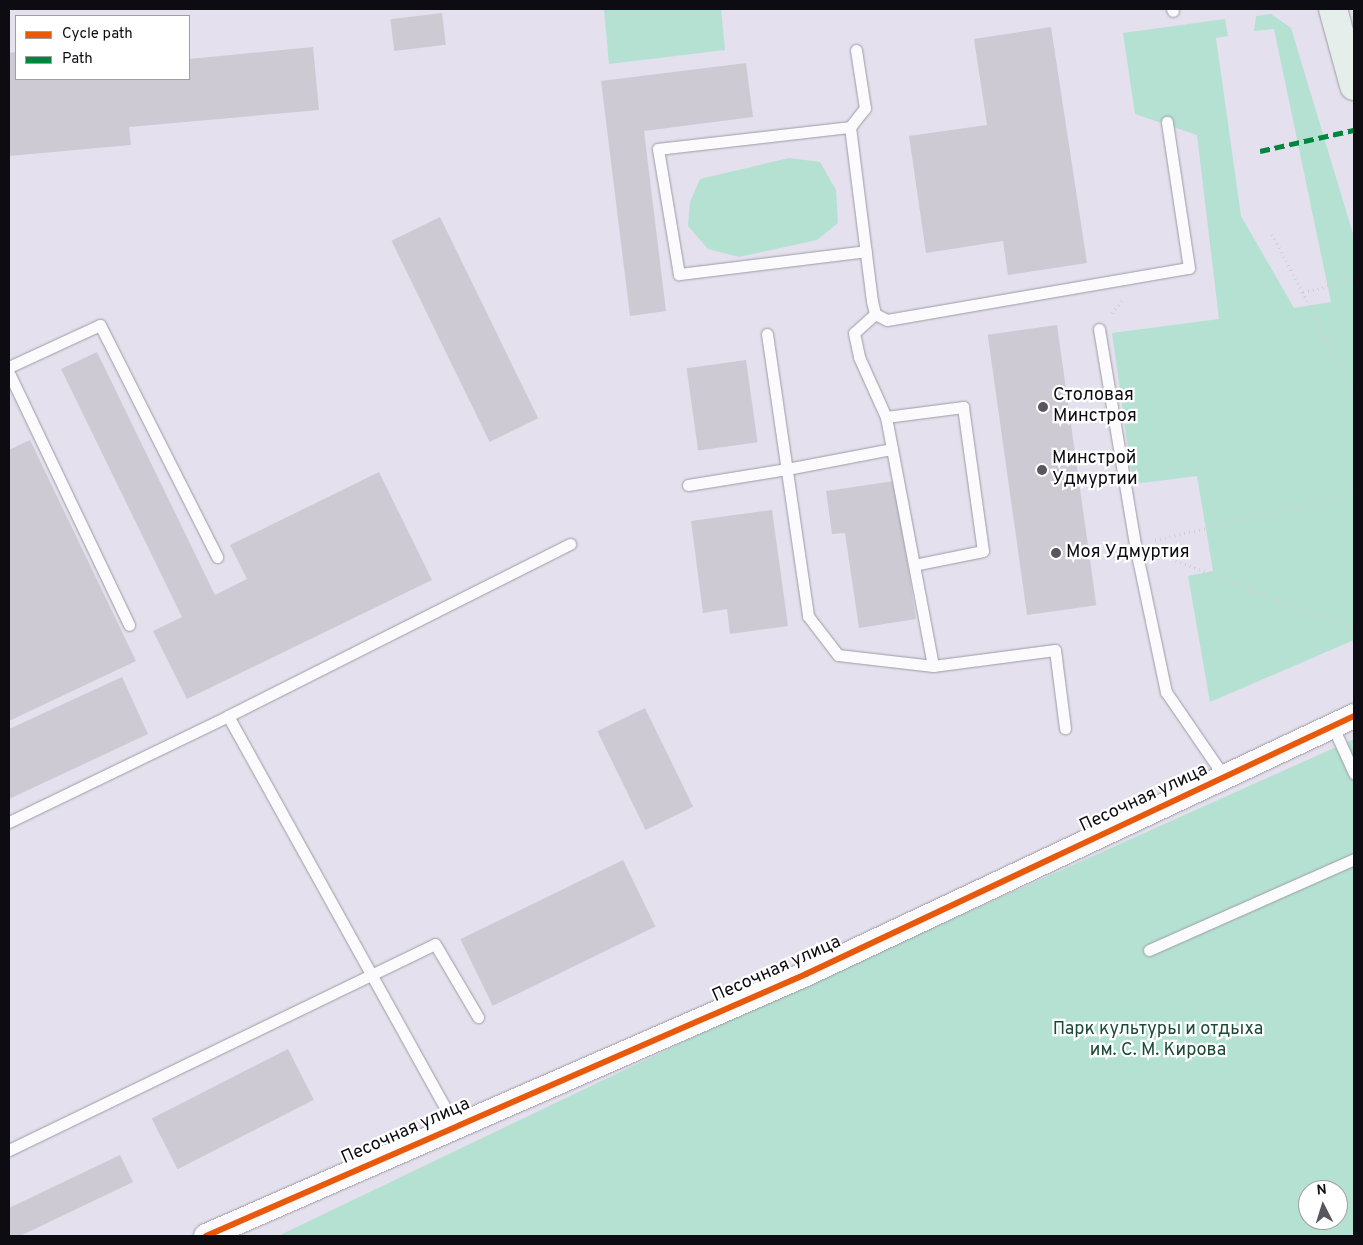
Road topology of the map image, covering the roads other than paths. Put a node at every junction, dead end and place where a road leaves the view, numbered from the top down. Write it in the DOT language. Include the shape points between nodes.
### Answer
graph roads {
  1 [pos="1333,9"];
  2 [pos="1348,40"];
  3 [pos="856,50"];
  4 [pos="1354,86"];
  5 [pos="1167,122"];
  6 [pos="850,127"];
  7 [pos="866,251"];
  8 [pos="875,314"];
  9 [pos="1099,329"];
  10 [pos="767,334"];
  11 [pos="9,367"];
  12 [pos="9,373"];
  13 [pos="886,417"];
  14 [pos="892,449"];
  15 [pos="787,469"];
  16 [pos="688,485"];
  17 [pos="570,544"];
  18 [pos="217,557"];
  19 [pos="914,565"];
  20 [pos="129,625"];
  21 [pos="933,666"];
  22 [pos="228,716"];
  23 [pos="1354,716"];
  24 [pos="1333,727"];
  25 [pos="1065,728"];
  26 [pos="1354,773"];
  27 [pos="1225,778"];
  28 [pos="9,822"];
  29 [pos="1354,859"];
  30 [pos="1149,950"];
  31 [pos="371,975"];
  32 [pos="478,1017"];
  33 [pos="455,1126"];
  34 [pos="9,1150"];
  35 [pos="206,1236"];
  1 -- 2 [label="main road"];
  2 -- 4 [label="main road"];
  3 -- 6 [label="lane" via="865,108"];
  5 -- 8 [label="lane" via="1189,268 887,320"];
  6 -- 7 [label="lane"];
  6 -- 7 [label="lane" via="658,149 680,274"];
  7 -- 8 [label="lane"];
  8 -- 13 [label="lane" via="854,333 859,356"];
  9 -- 27 [label="lane" via="1135,544 1166,692"];
  10 -- 15 [label="lane"];
  11 -- 18 [label="lane" via="100,325"];
  12 -- 20 [label="lane"];
  13 -- 14 [label="lane"];
  13 -- 19 [label="lane" via="963,407 983,551"];
  14 -- 15 [label="lane"];
  14 -- 19 [label="lane"];
  15 -- 16 [label="lane"];
  15 -- 21 [label="lane" via="808,616 838,655"];
  17 -- 22 [label="lane"];
  19 -- 21 [label="lane"];
  21 -- 25 [label="lane" via="1055,650"];
  22 -- 28 [label="lane"];
  22 -- 31 [label="lane"];
  23 -- 24 [label="street, Песочная улица"];
  24 -- 26 [label="lane"];
  24 -- 27 [label="street, Песочная улица"];
  27 -- 33 [label="street, Песочная улица" via="806,974"];
  29 -- 30 [label="lane"];
  31 -- 32 [label="lane" via="435,944"];
  31 -- 33 [label="lane"];
  31 -- 34 [label="lane"];
  33 -- 35 [label="street, Песочная улица"];
}
